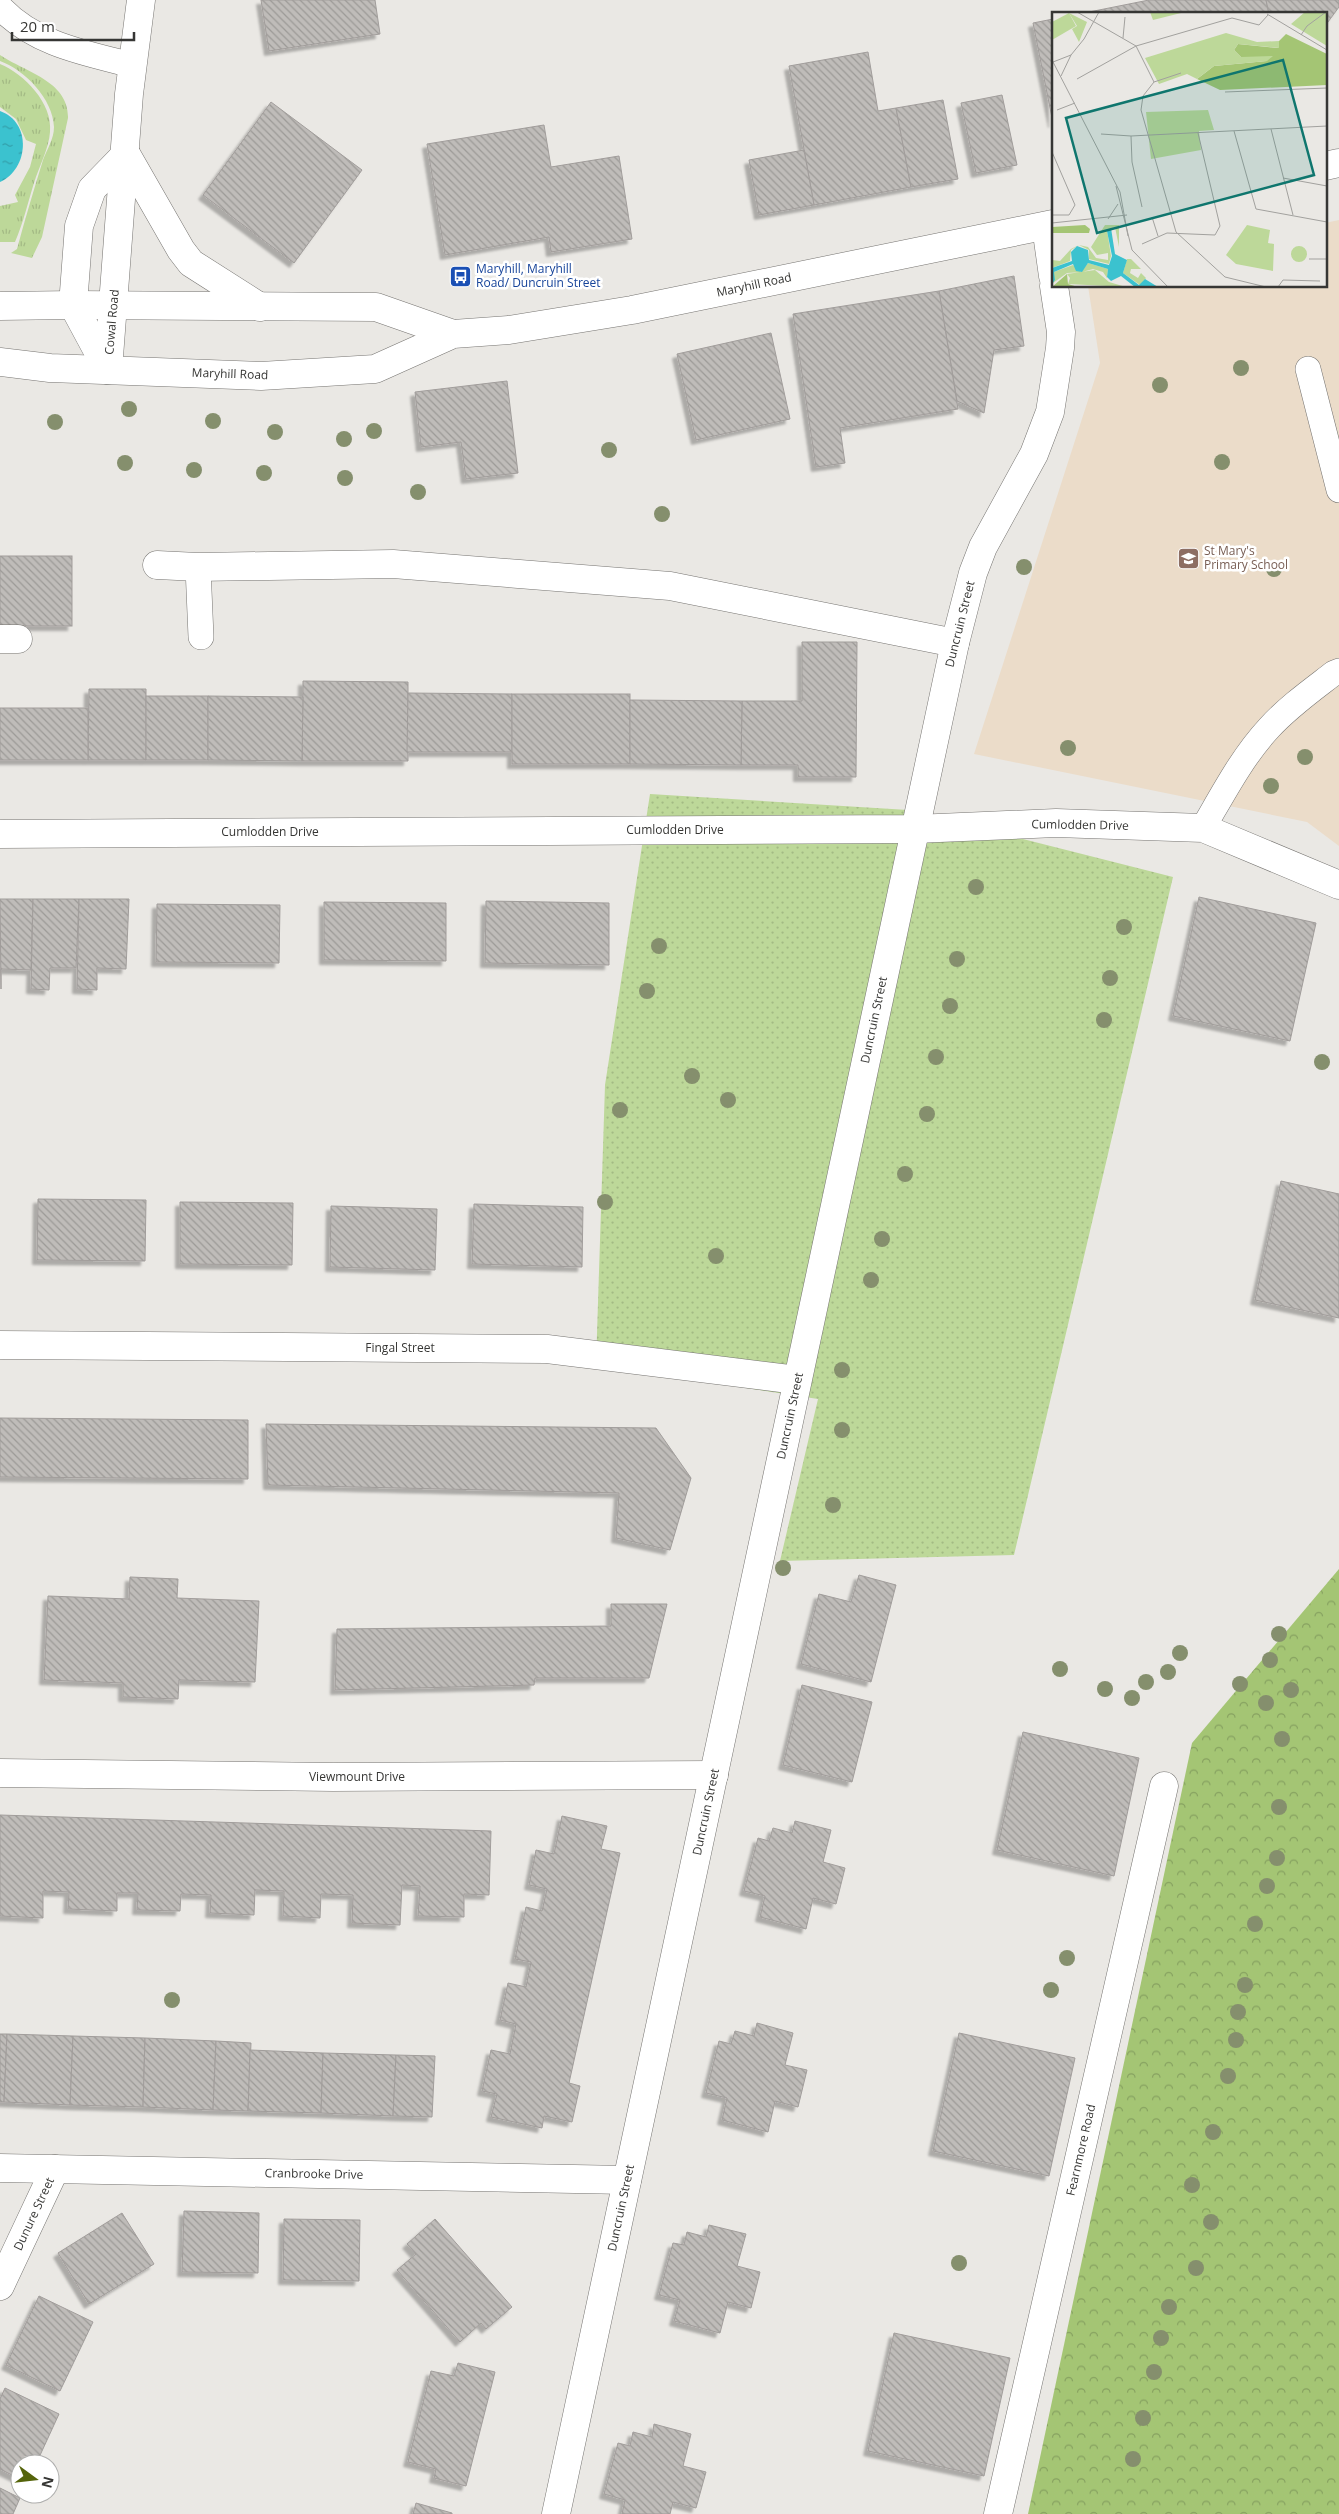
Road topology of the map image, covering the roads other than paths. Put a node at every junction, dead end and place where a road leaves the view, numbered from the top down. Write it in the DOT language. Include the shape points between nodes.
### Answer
graph roads {
  1 [pos="141,0"];
  2 [pos="0,7"];
  3 [pos="132,65"];
  4 [pos="126,154"];
  5 [pos="1339,163"];
  6 [pos="1326,166"];
  7 [pos="1049,225"];
  8 [pos="1052,263"];
  9 [pos="1054,288"];
  10 [pos="73,304"];
  11 [pos="0,306"];
  12 [pos="113,306"];
  13 [pos="260,307"];
  14 [pos="454,334"];
  15 [pos="0,362"];
  16 [pos="1308,369"];
  17 [pos="108,370"];
  18 [pos="1339,490"];
  19 [pos="157,565"];
  20 [pos="198,567"];
  21 [pos="200,637"];
  22 [pos="954,643"];
  23 [pos="1339,671"];
  24 [pos="915,828"];
  25 [pos="1204,828"];
  26 [pos="0,834"];
  27 [pos="1339,885"];
  28 [pos="0,1345"];
  29 [pos="797,1380"];
  30 [pos="0,1773"];
  31 [pos="714,1775"];
  32 [pos="1164,1786"];
  33 [pos="0,2168"];
  34 [pos="55,2169"];
  35 [pos="627,2180"];
  36 [pos="0,2286"];
  37 [pos="556,2514"];
  38 [pos="998,2514"];
  1 -- 3 [label="street, Cowal Road"];
  2 -- 3 [label="lane" via="42,38"];
  3 -- 4 [label="street, Cowal Road"];
  4 -- 10 [label="street" via="92,189 79,226"];
  4 -- 12 [label="street, Cowal Road"];
  4 -- 13 [label="street" via="191,263"];
  5 -- 6 [label="street"];
  7 -- 8 [label="street"];
  7 -- 14 [label="street, Maryhill Road" via="632,310 509,330"];
  9 -- 22 [label="street, Duncruin Street" via="1061,332 1056,383 1043,435 983,547"];
  10 -- 11 [label="street, Maryhill Road"];
  10 -- 12 [label="street, Maryhill Road"];
  10 -- 17 [label="street, Cowal Road"];
  12 -- 13 [label="street, Maryhill Road"];
  12 -- 17 [label="street, Cowal Road"];
  13 -- 14 [label="street, Maryhill Road" via="376,307"];
  14 -- 17 [label="street, Maryhill Road" via="374,369 261,376"];
  15 -- 17 [label="street, Maryhill Road"];
  16 -- 18 [label="lane"];
  19 -- 20 [label="street"];
  20 -- 21 [label="lane"];
  20 -- 22 [label="street" via="393,564 670,586"];
  22 -- 24 [label="street, Duncruin Street"];
  23 -- 25 [label="lane" via="1303,697 1270,728 1229,783"];
  24 -- 25 [label="street, Cumlodden Drive" via="1056,824"];
  24 -- 26 [label="street, Cumlodden Drive"];
  24 -- 29 [label="street, Duncruin Street"];
  25 -- 27 [label="street, Cumlodden Drive"];
  28 -- 29 [label="street, Fingal Street" via="547,1349"];
  29 -- 31 [label="street, Duncruin Street"];
  30 -- 31 [label="street, Viewmount Drive" via="333,1777"];
  31 -- 35 [label="street, Duncruin Street"];
  32 -- 38 [label="street, Fearnmore Road"];
  33 -- 34 [label="street, Cranbrooke Drive"];
  34 -- 35 [label="street, Cranbrooke Drive"];
  34 -- 36 [label="street, Dunure Street"];
  35 -- 37 [label="street, Duncruin Street"];
}
